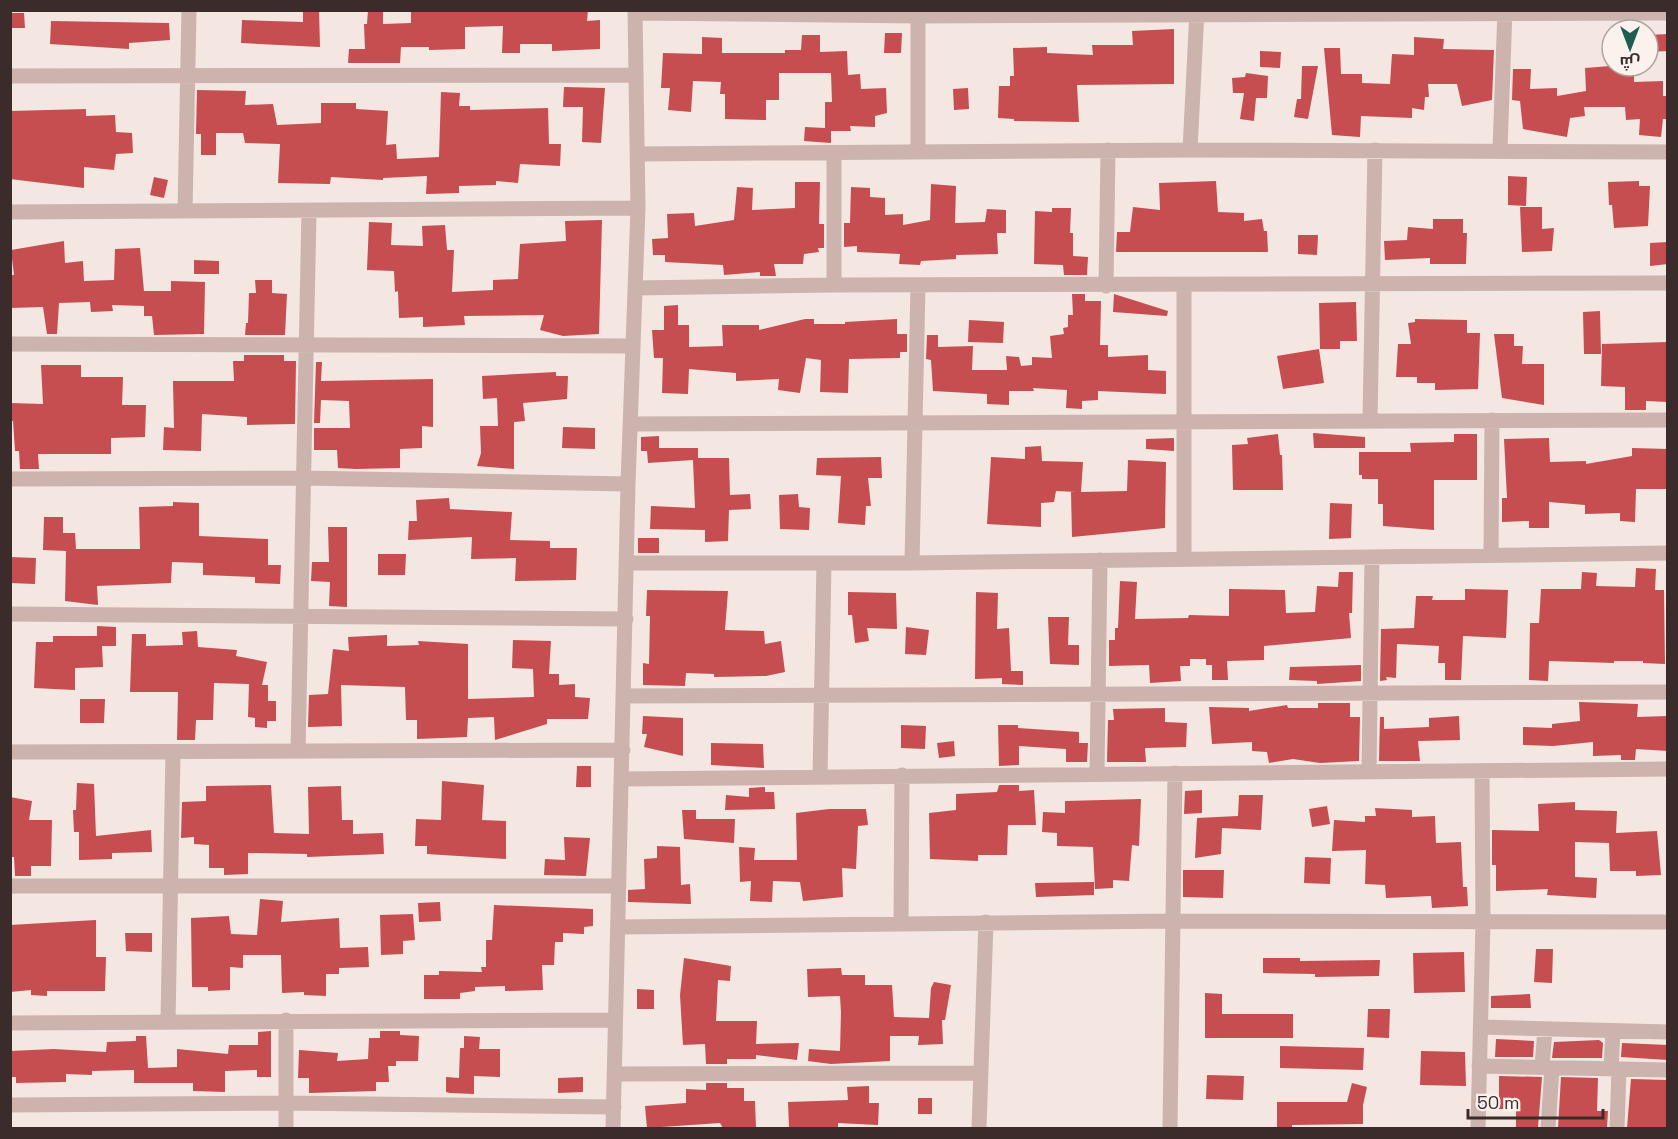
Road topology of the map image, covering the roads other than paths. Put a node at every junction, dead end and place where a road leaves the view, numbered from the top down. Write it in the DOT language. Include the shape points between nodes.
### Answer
graph roads {
  1 [pos="189,10"];
  2 [pos="635,12"];
  3 [pos="1196,12"];
  4 [pos="1505,12"];
  5 [pos="918,13"];
  6 [pos="1668,13"];
  7 [pos="635,75"];
  8 [pos="10,76"];
  9 [pos="186,76"];
  10 [pos="1500,149"];
  11 [pos="1108,150"];
  12 [pos="1190,150"];
  13 [pos="1375,150"];
  14 [pos="918,152"];
  15 [pos="1668,152"];
  16 [pos="834,153"];
  17 [pos="638,154"];
  18 [pos="638,208"];
  19 [pos="185,210"];
  20 [pos="309,211"];
  21 [pos="10,212"];
  22 [pos="1374,283"];
  23 [pos="1668,283"];
  24 [pos="1184,284"];
  25 [pos="834,285"];
  26 [pos="918,286"];
  27 [pos="1106,286"];
  28 [pos="635,288"];
  29 [pos="10,344"];
  30 [pos="306,345"];
  31 [pos="632,346"];
  32 [pos="1184,420"];
  33 [pos="1370,420"];
  34 [pos="1492,420"];
  35 [pos="1668,420"];
  36 [pos="915,423"];
  37 [pos="631,424"];
  38 [pos="302,478"];
  39 [pos="10,479"];
  40 [pos="628,484"];
  41 [pos="1668,553"];
  42 [pos="1491,555"];
  43 [pos="1372,557"];
  44 [pos="1184,559"];
  45 [pos="1100,560"];
  46 [pos="627,562"];
  47 [pos="824,563"];
  48 [pos="912,563"];
  49 [pos="10,614"];
  50 [pos="301,618"];
  51 [pos="626,619"];
  52 [pos="1668,692"];
  53 [pos="1371,693"];
  54 [pos="1097,694"];
  55 [pos="625,696"];
  56 [pos="822,696"];
  57 [pos="623,750"];
  58 [pos="298,751"];
  59 [pos="10,753"];
  60 [pos="173,753"];
  61 [pos="1668,769"];
  62 [pos="1370,771"];
  63 [pos="1482,772"];
  64 [pos="1175,773"];
  65 [pos="1097,774"];
  66 [pos="902,775"];
  67 [pos="820,777"];
  68 [pos="622,779"];
  69 [pos="619,885"];
  70 [pos="10,886"];
  71 [pos="169,886"];
  72 [pos="1172,921"];
  73 [pos="1483,921"];
  74 [pos="986,922"];
  75 [pos="1668,922"];
  76 [pos="901,923"];
  77 [pos="619,927"];
  78 [pos="286,1020"];
  79 [pos="615,1020"];
  80 [pos="168,1021"];
  81 [pos="10,1023"];
  82 [pos="1481,1027"];
  83 [pos="1545,1029"];
  84 [pos="1613,1031"];
  85 [pos="1668,1032"];
  86 [pos="1479,1066"];
  87 [pos="1547,1068"];
  88 [pos="1615,1069"];
  89 [pos="1668,1070"];
  90 [pos="980,1073"];
  91 [pos="614,1074"];
  92 [pos="286,1103"];
  93 [pos="10,1105"];
  94 [pos="614,1107"];
  95 [pos="286,1128"];
  96 [pos="613,1128"];
  97 [pos="979,1128"];
  98 [pos="1170,1128"];
  99 [pos="1478,1128"];
  100 [pos="1548,1128"];
  101 [pos="1617,1128"];
  1 -- 9 [label="street"];
  2 -- 5 [label="street"];
  2 -- 7 [label="street"];
  3 -- 4 [label="street"];
  3 -- 5 [label="street"];
  3 -- 12 [label="street"];
  4 -- 6 [label="street"];
  4 -- 10 [label="street"];
  5 -- 14 [label="street"];
  7 -- 9 [label="street"];
  7 -- 17 [label="street"];
  8 -- 9 [label="street"];
  9 -- 19 [label="street"];
  10 -- 13 [label="street"];
  10 -- 15 [label="street"];
  11 -- 12 [label="street"];
  11 -- 14 [label="street"];
  11 -- 27 [label="street"];
  12 -- 13 [label="street"];
  13 -- 22 [label="street"];
  14 -- 16 [label="street"];
  16 -- 17 [label="street"];
  16 -- 25 [label="street"];
  17 -- 18 [label="street"];
  18 -- 20 [label="street"];
  18 -- 28 [label="street"];
  19 -- 20 [label="street"];
  19 -- 21 [label="street"];
  20 -- 30 [label="street"];
  22 -- 23 [label="street"];
  22 -- 24 [label="street"];
  22 -- 33 [label="street"];
  24 -- 27 [label="street"];
  24 -- 32 [label="street"];
  25 -- 26 [label="street"];
  25 -- 28 [label="street"];
  26 -- 27 [label="street"];
  26 -- 36 [label="street"];
  28 -- 31 [label="street"];
  29 -- 30 [label="street"];
  30 -- 31 [label="street"];
  30 -- 38 [label="street"];
  31 -- 37 [label="street"];
  32 -- 33 [label="street"];
  32 -- 36 [label="street"];
  32 -- 44 [label="street"];
  33 -- 34 [label="street"];
  34 -- 35 [label="street"];
  34 -- 42 [label="street"];
  36 -- 37 [label="street"];
  36 -- 48 [label="street"];
  37 -- 40 [label="street"];
  38 -- 39 [label="street"];
  38 -- 40 [label="street"];
  38 -- 50 [label="street"];
  40 -- 46 [label="street"];
  41 -- 42 [label="street"];
  42 -- 43 [label="street"];
  43 -- 44 [label="street"];
  43 -- 53 [label="street"];
  44 -- 45 [label="street"];
  45 -- 48 [label="street"];
  45 -- 54 [label="street"];
  46 -- 47 [label="street"];
  46 -- 51 [label="street"];
  47 -- 48 [label="street"];
  47 -- 56 [label="street"];
  49 -- 50 [label="street"];
  50 -- 51 [label="street"];
  50 -- 58 [label="street"];
  51 -- 55 [label="street"];
  52 -- 53 [label="street"];
  53 -- 54 [label="street"];
  53 -- 62 [label="street"];
  54 -- 56 [label="street"];
  54 -- 65 [label="street"];
  55 -- 56 [label="street"];
  55 -- 57 [label="street"];
  56 -- 67 [label="street"];
  57 -- 58 [label="street"];
  57 -- 68 [label="street"];
  58 -- 60 [label="street"];
  59 -- 60 [label="street"];
  60 -- 71 [label="street"];
  61 -- 63 [label="street"];
  62 -- 63 [label="street"];
  62 -- 64 [label="street"];
  63 -- 73 [label="street"];
  64 -- 65 [label="street"];
  64 -- 72 [label="street"];
  65 -- 66 [label="street"];
  66 -- 67 [label="street"];
  66 -- 76 [label="street"];
  67 -- 68 [label="street"];
  68 -- 69 [label="street"];
  69 -- 71 [label="street"];
  69 -- 77 [label="street"];
  70 -- 71 [label="street"];
  71 -- 80 [label="street"];
  72 -- 73 [label="street"];
  72 -- 74 [label="street"];
  72 -- 98 [label="street"];
  73 -- 75 [label="street"];
  73 -- 82 [label="street"];
  74 -- 76 [label="street"];
  74 -- 90 [label="street"];
  76 -- 77 [label="street"];
  77 -- 79 [label="street"];
  78 -- 79 [label="street"];
  78 -- 80 [label="street"];
  78 -- 92 [label="street"];
  79 -- 91 [label="street"];
  80 -- 81 [label="street"];
  82 -- 83 [label="street"];
  82 -- 86 [label="street"];
  83 -- 84 [label="street"];
  83 -- 87 [label="street"];
  84 -- 85 [label="street"];
  84 -- 88 [label="street"];
  86 -- 87 [label="street"];
  86 -- 99 [label="street"];
  87 -- 88 [label="street"];
  87 -- 100 [label="street"];
  88 -- 89 [label="street"];
  88 -- 101 [label="street"];
  90 -- 91 [label="street"];
  90 -- 97 [label="street"];
  91 -- 94 [label="street"];
  92 -- 93 [label="street"];
  92 -- 94 [label="street"];
  92 -- 95 [label="street"];
  94 -- 96 [label="street"];
}
